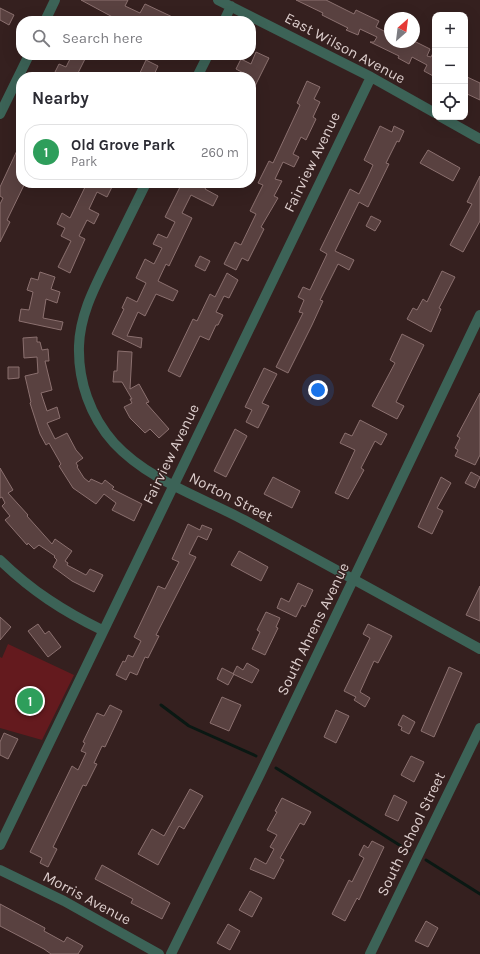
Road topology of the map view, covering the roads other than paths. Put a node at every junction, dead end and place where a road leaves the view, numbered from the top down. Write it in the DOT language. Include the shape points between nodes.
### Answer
graph roads {
  1 [pos="55,0"];
  2 [pos="218,0"];
  3 [pos="231,6"];
  4 [pos="47,16"];
  5 [pos="226,16"];
  6 [pos="251,16"];
  7 [pos="256,19"];
  8 [pos="27,60"];
  9 [pos="206,60"];
  10 [pos="21,72"];
  11 [pos="200,72"];
  12 [pos="371,77"];
  13 [pos="16,81"];
  14 [pos="432,112"];
  15 [pos="0,114"];
  16 [pos="446,120"];
  17 [pos="480,139"];
  18 [pos="144,188"];
  19 [pos="480,315"];
  20 [pos="173,484"];
  21 [pos="0,560"];
  22 [pos="353,579"];
  23 [pos="102,630"];
  24 [pos="480,649"];
  25 [pos="480,728"];
  26 [pos="0,845"];
  27 [pos="0,870"];
  28 [pos="160,954"];
  29 [pos="171,954"];
  30 [pos="370,954"];
  1 -- 4 [label="street"];
  2 -- 3 [label="street, East Wilson Avenue"];
  3 -- 5 [label="street"];
  3 -- 6 [label="street, East Wilson Avenue"];
  7 -- 12 [label="street, East Wilson Avenue"];
  8 -- 10 [label="street"];
  9 -- 11 [label="street"];
  12 -- 14 [label="street, East Wilson Avenue"];
  12 -- 20 [label="street, Fairview Avenue"];
  13 -- 15 [label="street"];
  16 -- 17 [label="street"];
  18 -- 20 [label="street, Norton Street" via="92,294 81,327 79,360 84,391 98,422 115,444 148,472"];
  19 -- 22 [label="street, South Ahrens Avenue"];
  20 -- 22 [label="street, Norton Street"];
  20 -- 23 [label="street, Fairview Avenue"];
  21 -- 23 [label="street" via="38,594"];
  22 -- 24 [label="street, Norton Street"];
  22 -- 29 [label="street, South Ahrens Avenue"];
  23 -- 26 [label="street, Fairview Avenue"];
  25 -- 30 [label="street, South School Street"];
  27 -- 28 [label="street, Morris Avenue" via="64,901"];
}
